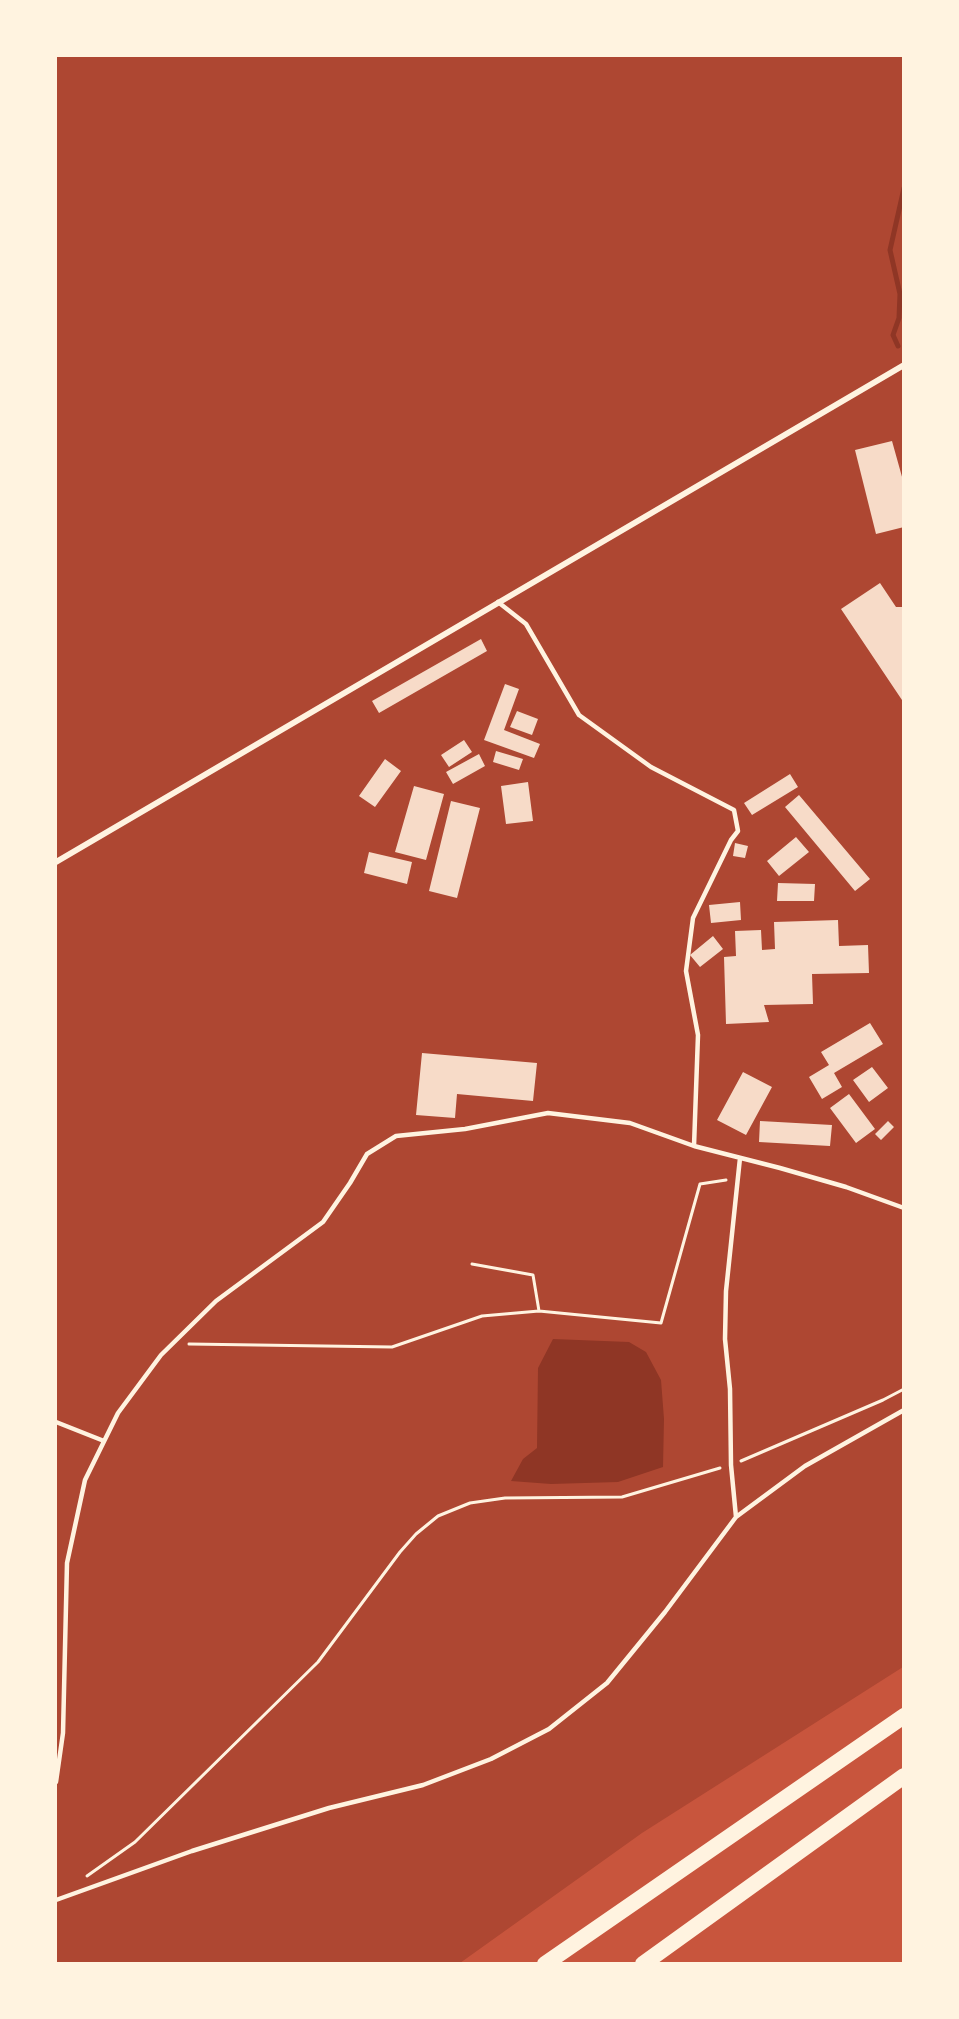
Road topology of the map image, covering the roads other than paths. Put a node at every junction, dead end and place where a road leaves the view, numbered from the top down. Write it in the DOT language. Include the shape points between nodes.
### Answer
graph roads {
  1 [pos="903,365"];
  2 [pos="498,602"];
  3 [pos="56,862"];
  4 [pos="694,1146"];
  5 [pos="740,1158"];
  6 [pos="903,1208"];
  7 [pos="903,1410"];
  8 [pos="56,1422"];
  9 [pos="104,1441"];
  10 [pos="736,1516"];
  11 [pos="903,1716"];
  12 [pos="903,1776"];
  13 [pos="56,1782"];
  14 [pos="56,1900"];
  15 [pos="543,1964"];
  16 [pos="643,1964"];
  1 -- 2 [label="street"];
  2 -- 3 [label="street"];
  2 -- 4 [label="lane" via="526,624 579,716 651,766 734,810 738,831 693,918 686,971 698,1035"];
  4 -- 5 [label="lane"];
  4 -- 9 [label="lane" via="630,1123 548,1113 465,1129 396,1136 367,1154 323,1222 216,1301 161,1355 118,1413"];
  5 -- 6 [label="lane" via="846,1187"];
  5 -- 10 [label="lane" via="725,1339"];
  7 -- 10 [label="lane" via="805,1466"];
  8 -- 9 [label="lane"];
  9 -- 13 [label="lane" via="85,1480 67,1563 63,1733"];
  10 -- 14 [label="lane" via="607,1683 549,1729 491,1760 423,1785 284,1822"];
  11 -- 15 [label="highway"];
  12 -- 16 [label="highway"];
}
